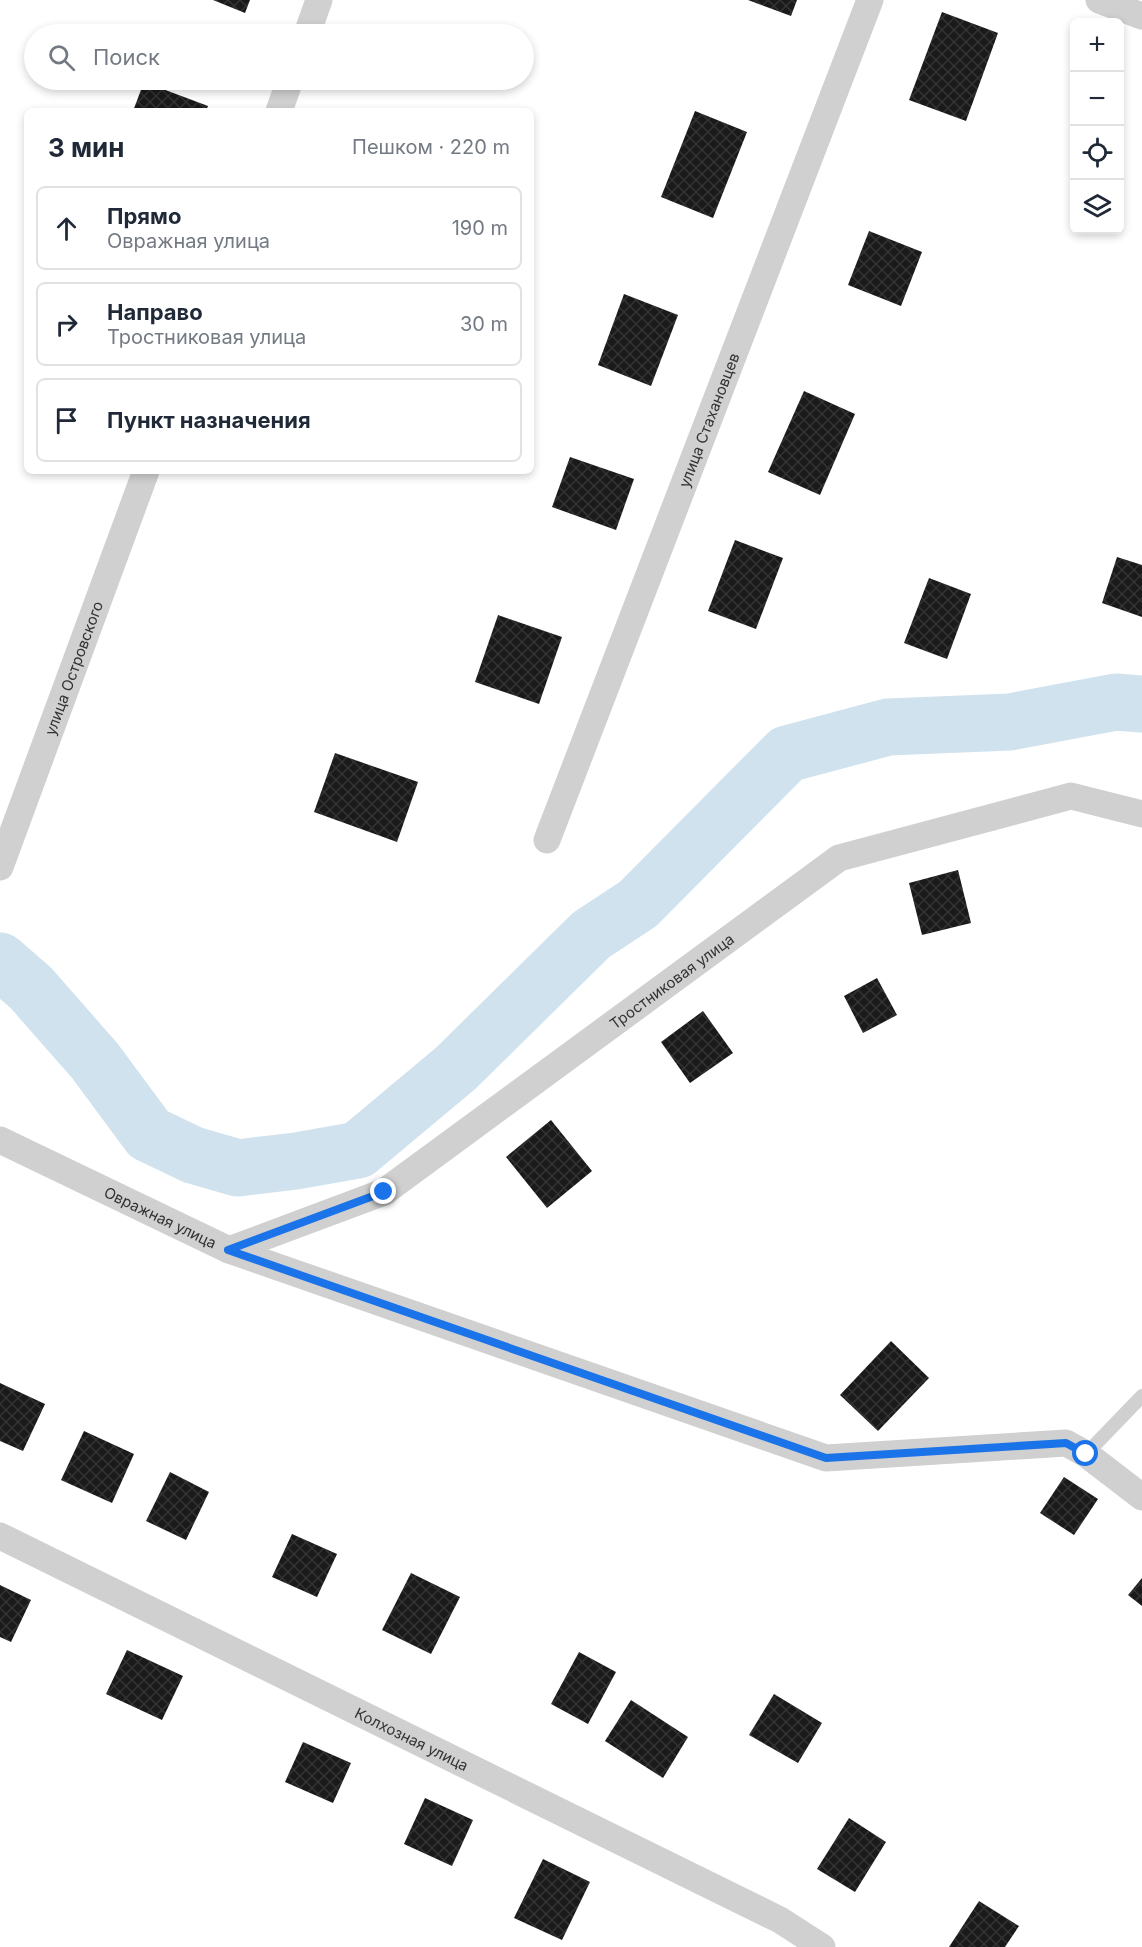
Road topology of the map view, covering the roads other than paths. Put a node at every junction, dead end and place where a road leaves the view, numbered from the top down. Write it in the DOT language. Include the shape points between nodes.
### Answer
graph roads {
  1 [pos="319,0"];
  2 [pos="870,0"];
  3 [pos="1100,0"];
  4 [pos="1142,16"];
  5 [pos="311,24"];
  6 [pos="286,90"];
  7 [pos="280,108"];
  8 [pos="145,474"];
  9 [pos="1142,814"];
  10 [pos="547,840"];
  11 [pos="0,867"];
  12 [pos="0,1140"];
  13 [pos="228,1250"];
  14 [pos="1142,1396"];
  15 [pos="1086,1454"];
  16 [pos="1142,1497"];
  17 [pos="0,1536"];
  18 [pos="822,1947"];
  1 -- 5 [label="street"];
  2 -- 10 [label="street, улица Стахановцев"];
  3 -- 4 [label="street"];
  6 -- 7 [label="street"];
  8 -- 11 [label="street, улица Островского"];
  9 -- 13 [label="street, Тростниковая улица" via="1071,796 839,858 384,1192"];
  12 -- 13 [label="street, Овражная улица"];
  13 -- 15 [label="street, Овражная улица" via="826,1458 1066,1443"];
  14 -- 15 [label="lane"];
  15 -- 16 [label="street, Овражная улица"];
  17 -- 18 [label="street, Колхозная улица" via="780,1920"];
}
